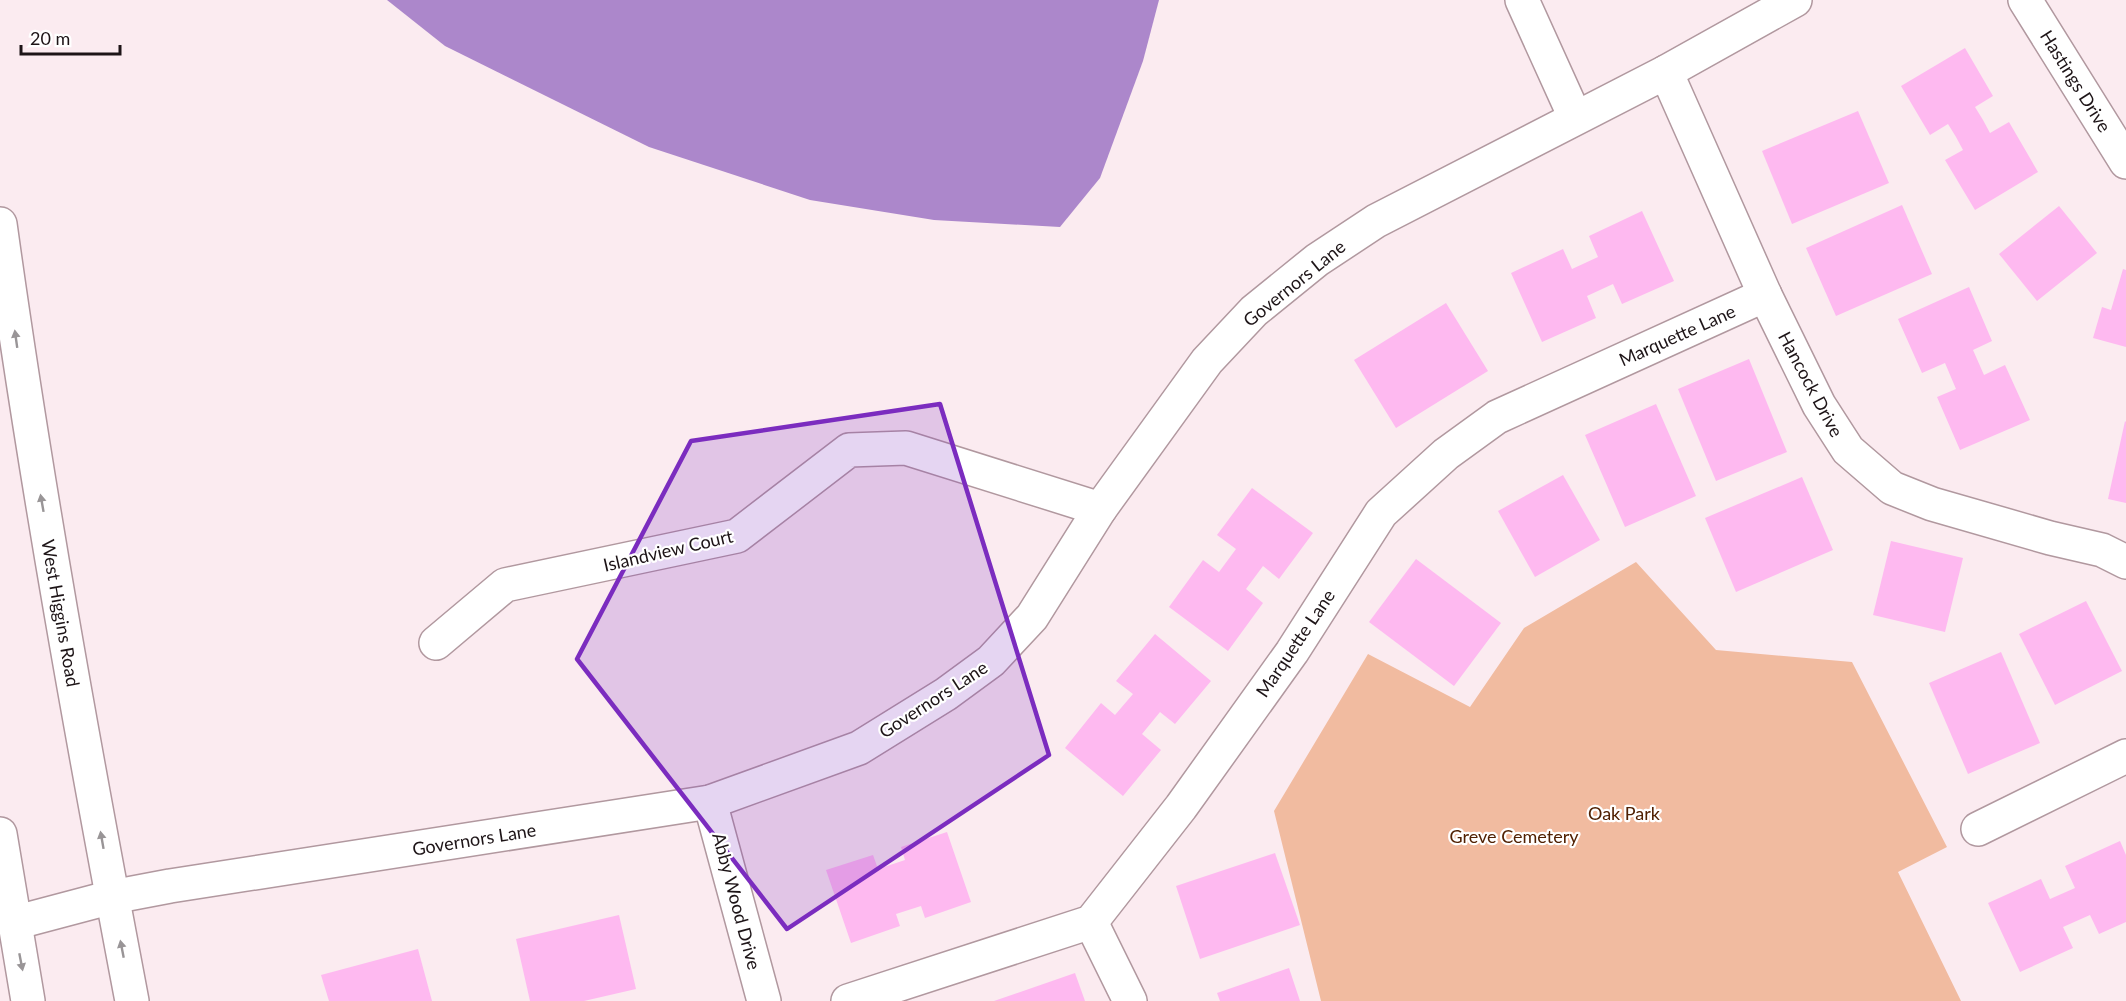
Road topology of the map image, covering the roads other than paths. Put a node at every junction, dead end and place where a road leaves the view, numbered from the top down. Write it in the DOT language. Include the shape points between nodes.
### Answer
graph roads {
  1 [pos="1522,0"];
  2 [pos="1795,0"];
  3 [pos="2025,0"];
  4 [pos="1666,72"];
  5 [pos="1575,117"];
  6 [pos="2126,162"];
  7 [pos="0,224"];
  8 [pos="1765,295"];
  9 [pos="1100,509"];
  10 [pos="2126,562"];
  11 [pos="436,643"];
  12 [pos="2126,756"];
  13 [pos="710,802"];
  14 [pos="1978,829"];
  15 [pos="0,834"];
  16 [pos="112,897"];
  17 [pos="1090,922"];
  18 [pos="14,923"];
  19 [pos="28,1001"];
  20 [pos="132,1001"];
  21 [pos="764,1001"];
  22 [pos="848,1001"];
  23 [pos="1130,1001"];
  1 -- 5 [label="street"];
  2 -- 4 [label="street, Governors Lane"];
  3 -- 6 [label="street, Hastings Drive"];
  4 -- 5 [label="street, Governors Lane"];
  4 -- 8 [label="street, Hancock Drive"];
  5 -- 9 [label="street, Governors Lane" via="1376,221 1317,260 1254,311 1208,361"];
  16 -- 7 [label="street, West Higgins Road, one-way" via="41,502"];
  8 -- 10 [label="street, Hancock Drive" via="1819,405 1848,450 1892,488 1932,504 2102,550"];
  8 -- 17 [label="street, Marquette Lane" via="1497,417 1446,454 1381,513 1292,652 1181,807"];
  9 -- 11 [label="street, Islandview Court" via="906,448 849,450 737,536 505,585"];
  9 -- 13 [label="street, Governors Lane" via="1032,617 991,662 859,748"];
  12 -- 14 [label="street"];
  13 -- 16 [label="street, Governors Lane"];
  13 -- 21 [label="street, Abby Wood Drive"];
  15 -- 18 [label="street"];
  16 -- 18 [label="street, Governors Lane"];
  20 -- 16 [label="street, West Higgins Road, one-way"];
  17 -- 22 [label="street"];
  17 -- 23 [label="street"];
  18 -- 19 [label="street, one-way"];
}
